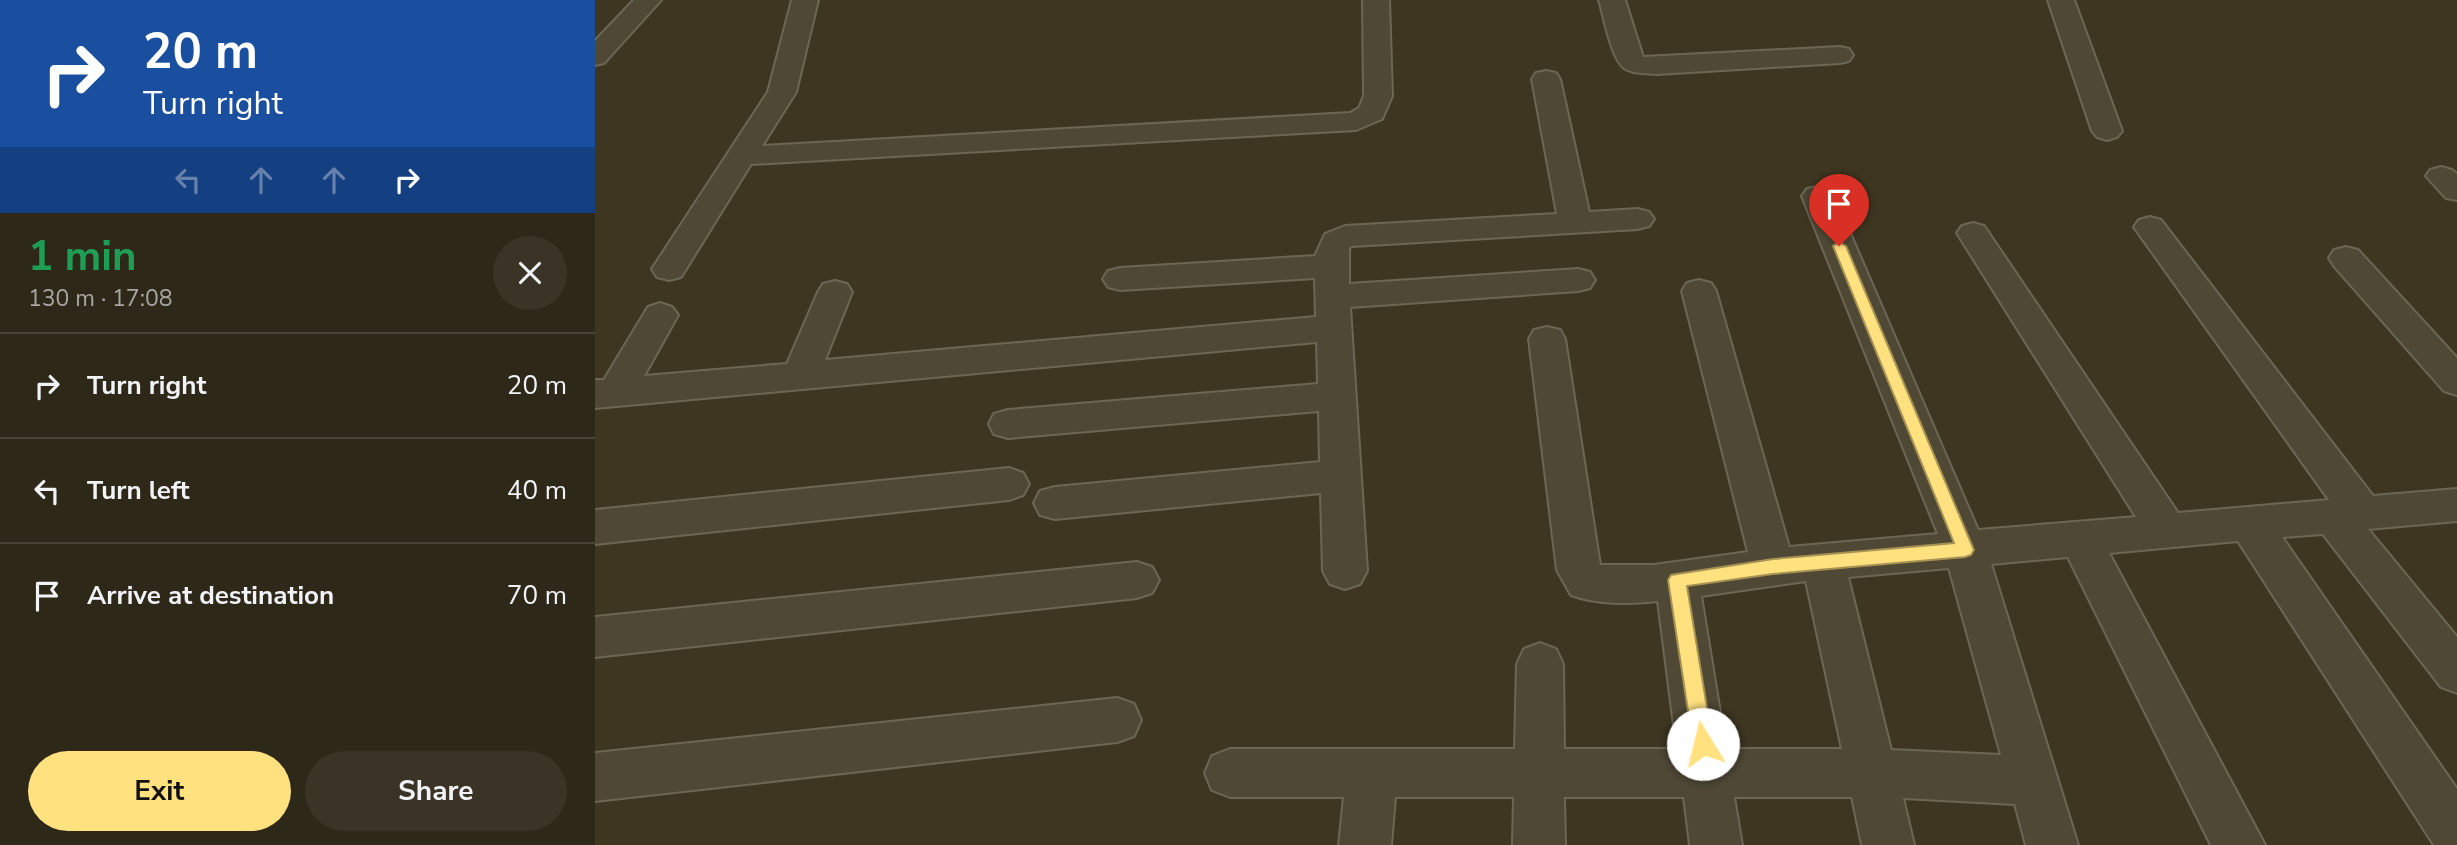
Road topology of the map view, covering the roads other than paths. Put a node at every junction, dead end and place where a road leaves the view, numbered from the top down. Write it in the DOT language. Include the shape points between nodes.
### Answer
graph roads {
  1 [pos="648,0"];
  2 [pos="805,0"];
  3 [pos="1376,0"];
  4 [pos="1612,0"];
  5 [pos="2061,0"];
  6 [pos="625,23"];
  7 [pos="595,25"];
  8 [pos="1840,55"];
  9 [pos="595,57"];
  10 [pos="1546,79"];
  11 [pos="2108,131"];
  12 [pos="741,156"];
  13 [pos="1818,196"];
  14 [pos="1638,219"];
  15 [pos="1575,222"];
  16 [pos="2150,227"];
  17 [pos="1973,233"];
  18 [pos="2346,258"];
  19 [pos="669,269"];
  20 [pos="1120,279"];
  21 [pos="1578,280"];
  22 [pos="1699,291"];
  23 [pos="835,292"];
  24 [pos="1333,297"];
  25 [pos="660,315"];
  26 [pos="1546,340"];
  27 [pos="801,374"];
  28 [pos="2457,382"];
  29 [pos="605,393"];
  30 [pos="1337,396"];
  31 [pos="1008,424"];
  32 [pos="1340,476"];
  33 [pos="1009,484"];
  34 [pos="1055,503"];
  35 [pos="2457,505"];
  36 [pos="2348,515"];
  37 [pos="2249,523"];
  38 [pos="2167,531"];
  39 [pos="598,532"];
  40 [pos="2080,539"];
  41 [pos="1965,550"];
  42 [pos="1823,562"];
  43 [pos="1773,566"];
  44 [pos="1345,571"];
  45 [pos="1136,580"];
  46 [pos="1677,580"];
  47 [pos="595,637"];
  48 [pos="1540,664"];
  49 [pos="2457,672"];
  50 [pos="1117,720"];
  51 [pos="1540,772"];
  52 [pos="1707,772"];
  53 [pos="1230,773"];
  54 [pos="1372,773"];
  55 [pos="1871,773"];
  56 [pos="595,777"];
  57 [pos="2033,781"];
  58 [pos="2457,834"];
  59 [pos="1365,845"];
  60 [pos="1539,845"];
  61 [pos="1716,845"];
  62 [pos="1888,845"];
  63 [pos="2052,845"];
  64 [pos="2239,845"];
  1 -- 6 [label="street"];
  2 -- 12 [label="street" via="786,81"];
  3 -- 12 [label="street" via="1378,96 1372,113 1356,121"];
  4 -- 8 [label="street" via="1635,64"];
  5 -- 11 [label="street"];
  6 -- 7 [label="street"];
  6 -- 9 [label="street"];
  10 -- 15 [label="street"];
  12 -- 19 [label="street"];
  13 -- 41 [label="street"];
  14 -- 15 [label="street"];
  15 -- 24 [label="street" via="1345,236 1332,246"];
  16 -- 36 [label="street"];
  17 -- 38 [label="street"];
  18 -- 28 [label="street"];
  20 -- 24 [label="street"];
  21 -- 24 [label="street"];
  22 -- 43 [label="street"];
  23 -- 27 [label="street"];
  24 -- 27 [label="street"];
  24 -- 30 [label="street"];
  25 -- 29 [label="street"];
  26 -- 46 [label="street" via="1579,570 1585,582 1605,586"];
  27 -- 29 [label="street"];
  30 -- 31 [label="street"];
  30 -- 32 [label="street"];
  32 -- 34 [label="street"];
  32 -- 44 [label="street"];
  33 -- 39 [label="street"];
  35 -- 36 [label="street"];
  36 -- 37 [label="street"];
  36 -- 49 [label="street"];
  37 -- 38 [label="street"];
  37 -- 58 [label="street"];
  38 -- 40 [label="street"];
  40 -- 41 [label="street"];
  40 -- 64 [label="street"];
  41 -- 42 [label="street"];
  41 -- 57 [label="street"];
  42 -- 43 [label="street"];
  42 -- 55 [label="street"];
  43 -- 46 [label="street"];
  45 -- 47 [label="street"];
  46 -- 52 [label="street"];
  48 -- 51 [label="street"];
  50 -- 56 [label="street"];
  51 -- 52 [label="street"];
  51 -- 54 [label="street"];
  51 -- 60 [label="street"];
  52 -- 55 [label="street"];
  52 -- 61 [label="street"];
  53 -- 54 [label="street"];
  54 -- 59 [label="street"];
  55 -- 57 [label="street"];
  55 -- 62 [label="street"];
  57 -- 63 [label="street"];
}
